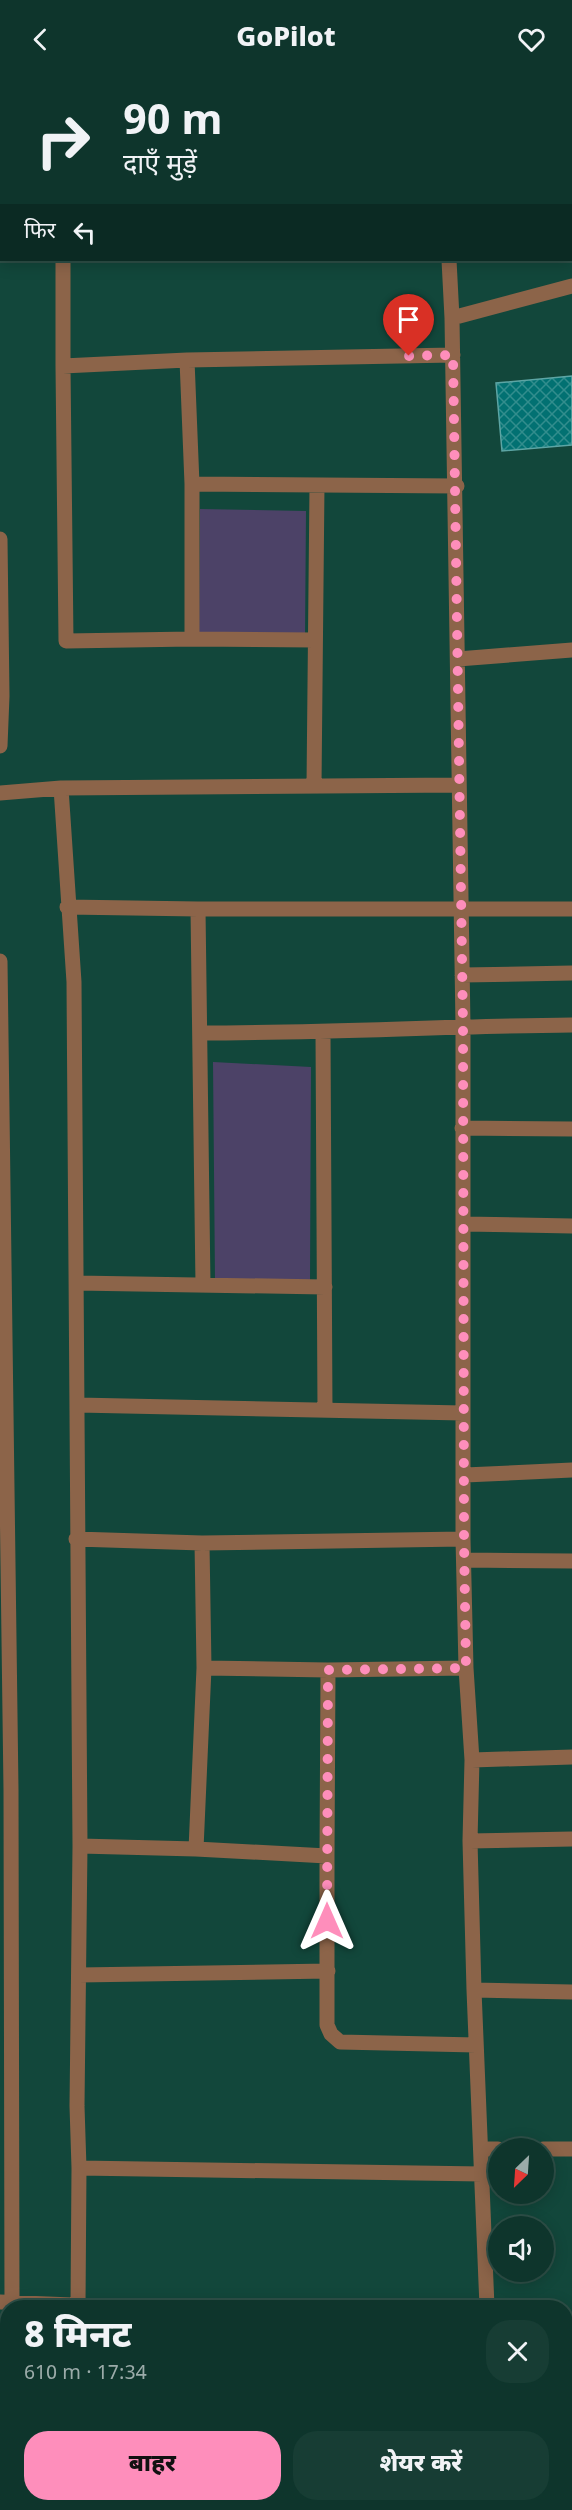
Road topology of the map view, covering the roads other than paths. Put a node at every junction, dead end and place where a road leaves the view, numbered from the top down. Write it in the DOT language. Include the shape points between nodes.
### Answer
graph roads {
  1 [pos="63,261"];
  2 [pos="449,261"];
  3 [pos="572,286"];
  4 [pos="452,318"];
  5 [pos="453,355"];
  6 [pos="187,360"];
  7 [pos="63,366"];
  8 [pos="192,484"];
  9 [pos="317,485"];
  10 [pos="457,486"];
  11 [pos="0,539"];
  12 [pos="192,639"];
  13 [pos="315,640"];
  14 [pos="1,647"];
  15 [pos="572,650"];
  16 [pos="458,659"];
  17 [pos="1,696"];
  18 [pos="0,746"];
  19 [pos="459,784"];
  20 [pos="314,786"];
  21 [pos="61,788"];
  22 [pos="0,793"];
  23 [pos="68,907"];
  24 [pos="460,907"];
  25 [pos="198,909"];
  26 [pos="572,909"];
  27 [pos="0,961"];
  28 [pos="572,974"];
  29 [pos="462,975"];
  30 [pos="572,1025"];
  31 [pos="463,1026"];
  32 [pos="200,1033"];
  33 [pos="323,1033"];
  34 [pos="462,1128"];
  35 [pos="572,1130"];
  36 [pos="464,1224"];
  37 [pos="572,1226"];
  38 [pos="77,1283"];
  39 [pos="203,1285"];
  40 [pos="325,1287"];
  41 [pos="78,1405"];
  42 [pos="325,1410"];
  43 [pos="464,1413"];
  44 [pos="572,1470"];
  45 [pos="465,1475"];
  46 [pos="76,1539"];
  47 [pos="464,1539"];
  48 [pos="202,1543"];
  49 [pos="465,1560"];
  50 [pos="572,1561"];
  51 [pos="204,1668"];
  52 [pos="466,1668"];
  53 [pos="328,1670"];
  54 [pos="572,1757"];
  55 [pos="472,1760"];
  56 [pos="5,1790"];
  57 [pos="5,1827"];
  58 [pos="572,1839"];
  59 [pos="470,1840"];
  60 [pos="80,1846"];
  61 [pos="196,1849"];
  62 [pos="327,1856"];
  63 [pos="328,1971"];
  64 [pos="79,1975"];
  65 [pos="474,1990"];
  66 [pos="572,1992"];
  67 [pos="477,2045"];
  68 [pos="481,2149"];
  69 [pos="488,2149"];
  70 [pos="554,2149"];
  71 [pos="572,2149"];
  72 [pos="79,2168"];
  73 [pos="482,2174"];
  74 [pos="8,2300"];
  75 [pos="78,2300"];
  76 [pos="487,2300"];
  1 -- 7 [label="street"];
  2 -- 4 [label="street"];
  3 -- 4 [label="street"];
  4 -- 5 [label="street"];
  5 -- 6 [label="street"];
  5 -- 10 [label="street"];
  6 -- 7 [label="street"];
  6 -- 8 [label="street"];
  7 -- 12 [label="street" via="66,641"];
  8 -- 9 [label="street"];
  8 -- 12 [label="street"];
  9 -- 10 [label="street"];
  9 -- 13 [label="street"];
  10 -- 16 [label="street"];
  11 -- 14 [label="street"];
  12 -- 13 [label="street"];
  13 -- 20 [label="street"];
  14 -- 17 [label="street"];
  15 -- 16 [label="street"];
  16 -- 19 [label="street"];
  17 -- 18 [label="street"];
  19 -- 20 [label="street"];
  19 -- 24 [label="street"];
  20 -- 21 [label="street"];
  21 -- 22 [label="street"];
  21 -- 23 [label="street"];
  23 -- 25 [label="street"];
  23 -- 38 [label="street" via="74,982"];
  24 -- 25 [label="street"];
  24 -- 26 [label="street"];
  24 -- 29 [label="street"];
  25 -- 32 [label="street"];
  27 -- 56 [label="street"];
  28 -- 29 [label="street"];
  29 -- 31 [label="street"];
  30 -- 31 [label="street"];
  31 -- 33 [label="street"];
  31 -- 34 [label="street"];
  32 -- 33 [label="street"];
  32 -- 39 [label="street"];
  33 -- 40 [label="street"];
  34 -- 35 [label="street"];
  34 -- 36 [label="street"];
  36 -- 37 [label="street"];
  36 -- 43 [label="street"];
  38 -- 39 [label="street"];
  38 -- 41 [label="street"];
  39 -- 40 [label="street"];
  40 -- 42 [label="street"];
  41 -- 42 [label="street"];
  41 -- 46 [label="street"];
  42 -- 43 [label="street"];
  43 -- 45 [label="street"];
  44 -- 45 [label="street"];
  45 -- 47 [label="street"];
  46 -- 48 [label="street"];
  46 -- 60 [label="street"];
  47 -- 48 [label="street"];
  47 -- 49 [label="street"];
  48 -- 51 [label="street"];
  49 -- 50 [label="street"];
  49 -- 52 [label="street"];
  51 -- 53 [label="street"];
  51 -- 61 [label="street"];
  52 -- 53 [label="street"];
  52 -- 55 [label="street"];
  53 -- 62 [label="street"];
  54 -- 55 [label="street"];
  55 -- 59 [label="street"];
  56 -- 57 [label="street"];
  57 -- 74 [label="street"];
  58 -- 59 [label="street"];
  59 -- 65 [label="street"];
  60 -- 61 [label="street"];
  60 -- 64 [label="street"];
  61 -- 62 [label="street"];
  62 -- 63 [label="street"];
  63 -- 64 [label="street"];
  63 -- 67 [label="street" via="327,2025 340,2042"];
  64 -- 72 [label="street"];
  65 -- 66 [label="street"];
  65 -- 67 [label="street"];
  67 -- 68 [label="street"];
  68 -- 69 [label="street"];
  68 -- 73 [label="street"];
  70 -- 71 [label="street"];
  72 -- 73 [label="street"];
  72 -- 75 [label="street"];
  73 -- 76 [label="street"];
}
